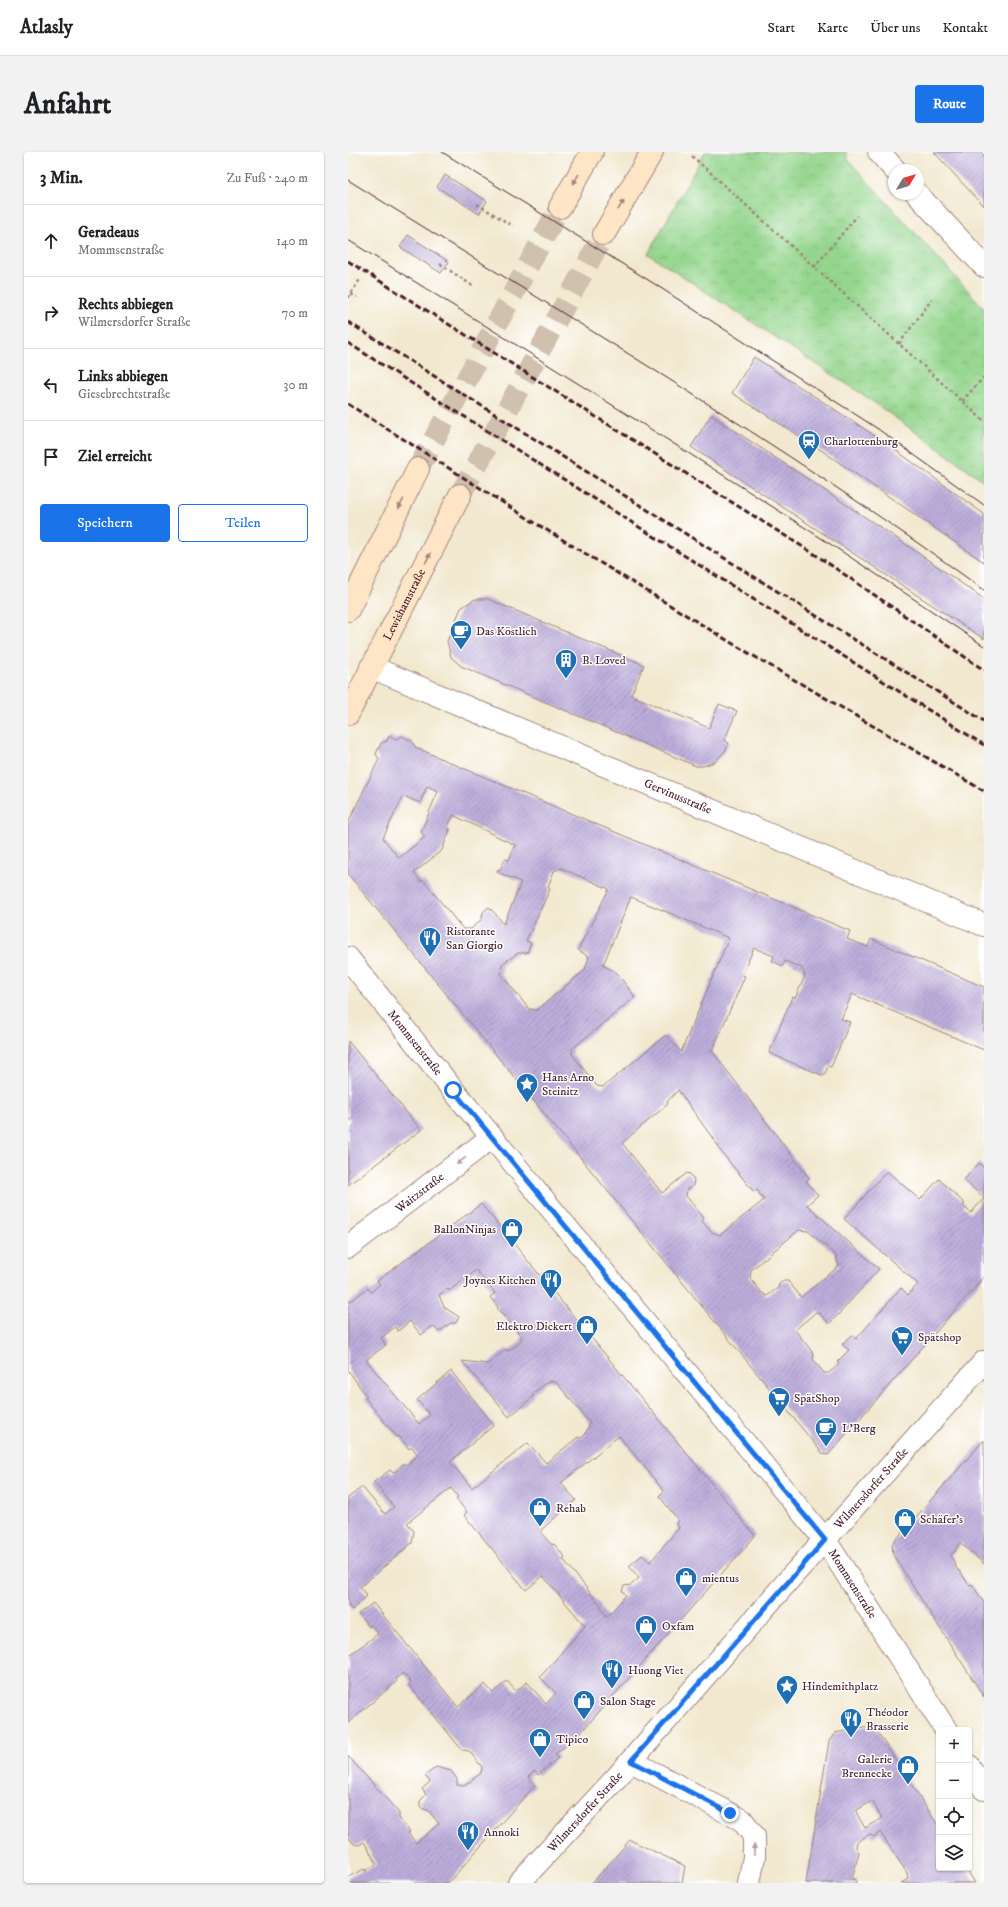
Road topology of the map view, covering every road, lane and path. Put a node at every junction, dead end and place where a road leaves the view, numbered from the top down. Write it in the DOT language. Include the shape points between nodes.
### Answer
graph roads {
  1 [pos="592,152"];
  2 [pos="652,152"];
  3 [pos="879,152"];
  4 [pos="692,156"];
  5 [pos="890,164"];
  6 [pos="923,200"];
  7 [pos="477,204"];
  8 [pos="560,207"];
  9 [pos="857,216"];
  10 [pos="513,226"];
  11 [pos="604,234"];
  12 [pos="440,264"];
  13 [pos="984,266"];
  14 [pos="814,267"];
  15 [pos="361,278"];
  16 [pos="473,286"];
  17 [pos="351,294"];
  18 [pos="357,297"];
  19 [pos="348,298"];
  20 [pos="932,299"];
  21 [pos="899,344"];
  22 [pos="984,377"];
  23 [pos="962,401"];
  24 [pos="984,421"];
  25 [pos="418,469"];
  26 [pos="460,495"];
  27 [pos="348,610"];
  28 [pos="371,667"];
  29 [pos="348,714"];
  30 [pos="984,925"];
  31 [pos="350,957"];
  32 [pos="492,1137"];
  33 [pos="348,1248"];
  34 [pos="984,1362"];
  35 [pos="825,1540"];
  36 [pos="944,1727"];
  37 [pos="631,1761"];
  38 [pos="972,1771"];
  39 [pos="984,1789"];
  40 [pos="519,1883"];
  41 [pos="749,1883"];
  1 -- 8 [label="main road, one-way"];
  11 -- 2 [label="main road, one-way"];
  3 -- 5 [label="street"];
  4 -- 14 [label="path"];
  6 -- 13 [label="street"];
  7 -- 10 [label="path"];
  9 -- 14 [label="path"];
  12 -- 16 [label="path"];
  14 -- 21 [label="path"];
  15 -- 17 [label="path"];
  17 -- 18 [label="path"];
  17 -- 19 [label="path"];
  20 -- 21 [label="path"];
  21 -- 23 [label="path"];
  22 -- 23 [label="path"];
  23 -- 24 [label="path"];
  25 -- 27 [label="main road, one-way"];
  28 -- 26 [label="main road, Lewishamstraße, one-way"];
  28 -- 29 [label="main road, Lewishamstraße"];
  28 -- 30 [label="street, Gervinusstraße"];
  31 -- 32 [label="street, Mommsenstraße"];
  32 -- 33 [label="street, Waitzstraße, one-way"];
  32 -- 35 [label="street, Mommsenstraße"];
  34 -- 35 [label="street, Wilmersdorfer Straße"];
  35 -- 36 [label="street, Mommsenstraße"];
  35 -- 37 [label="street, Wilmersdorfer Straße"];
  37 -- 40 [label="street, Wilmersdorfer Straße"];
  41 -- 37 [label="street, one-way" via="754,1856 754,1836 742,1820"];
  38 -- 39 [label="street"];
}
